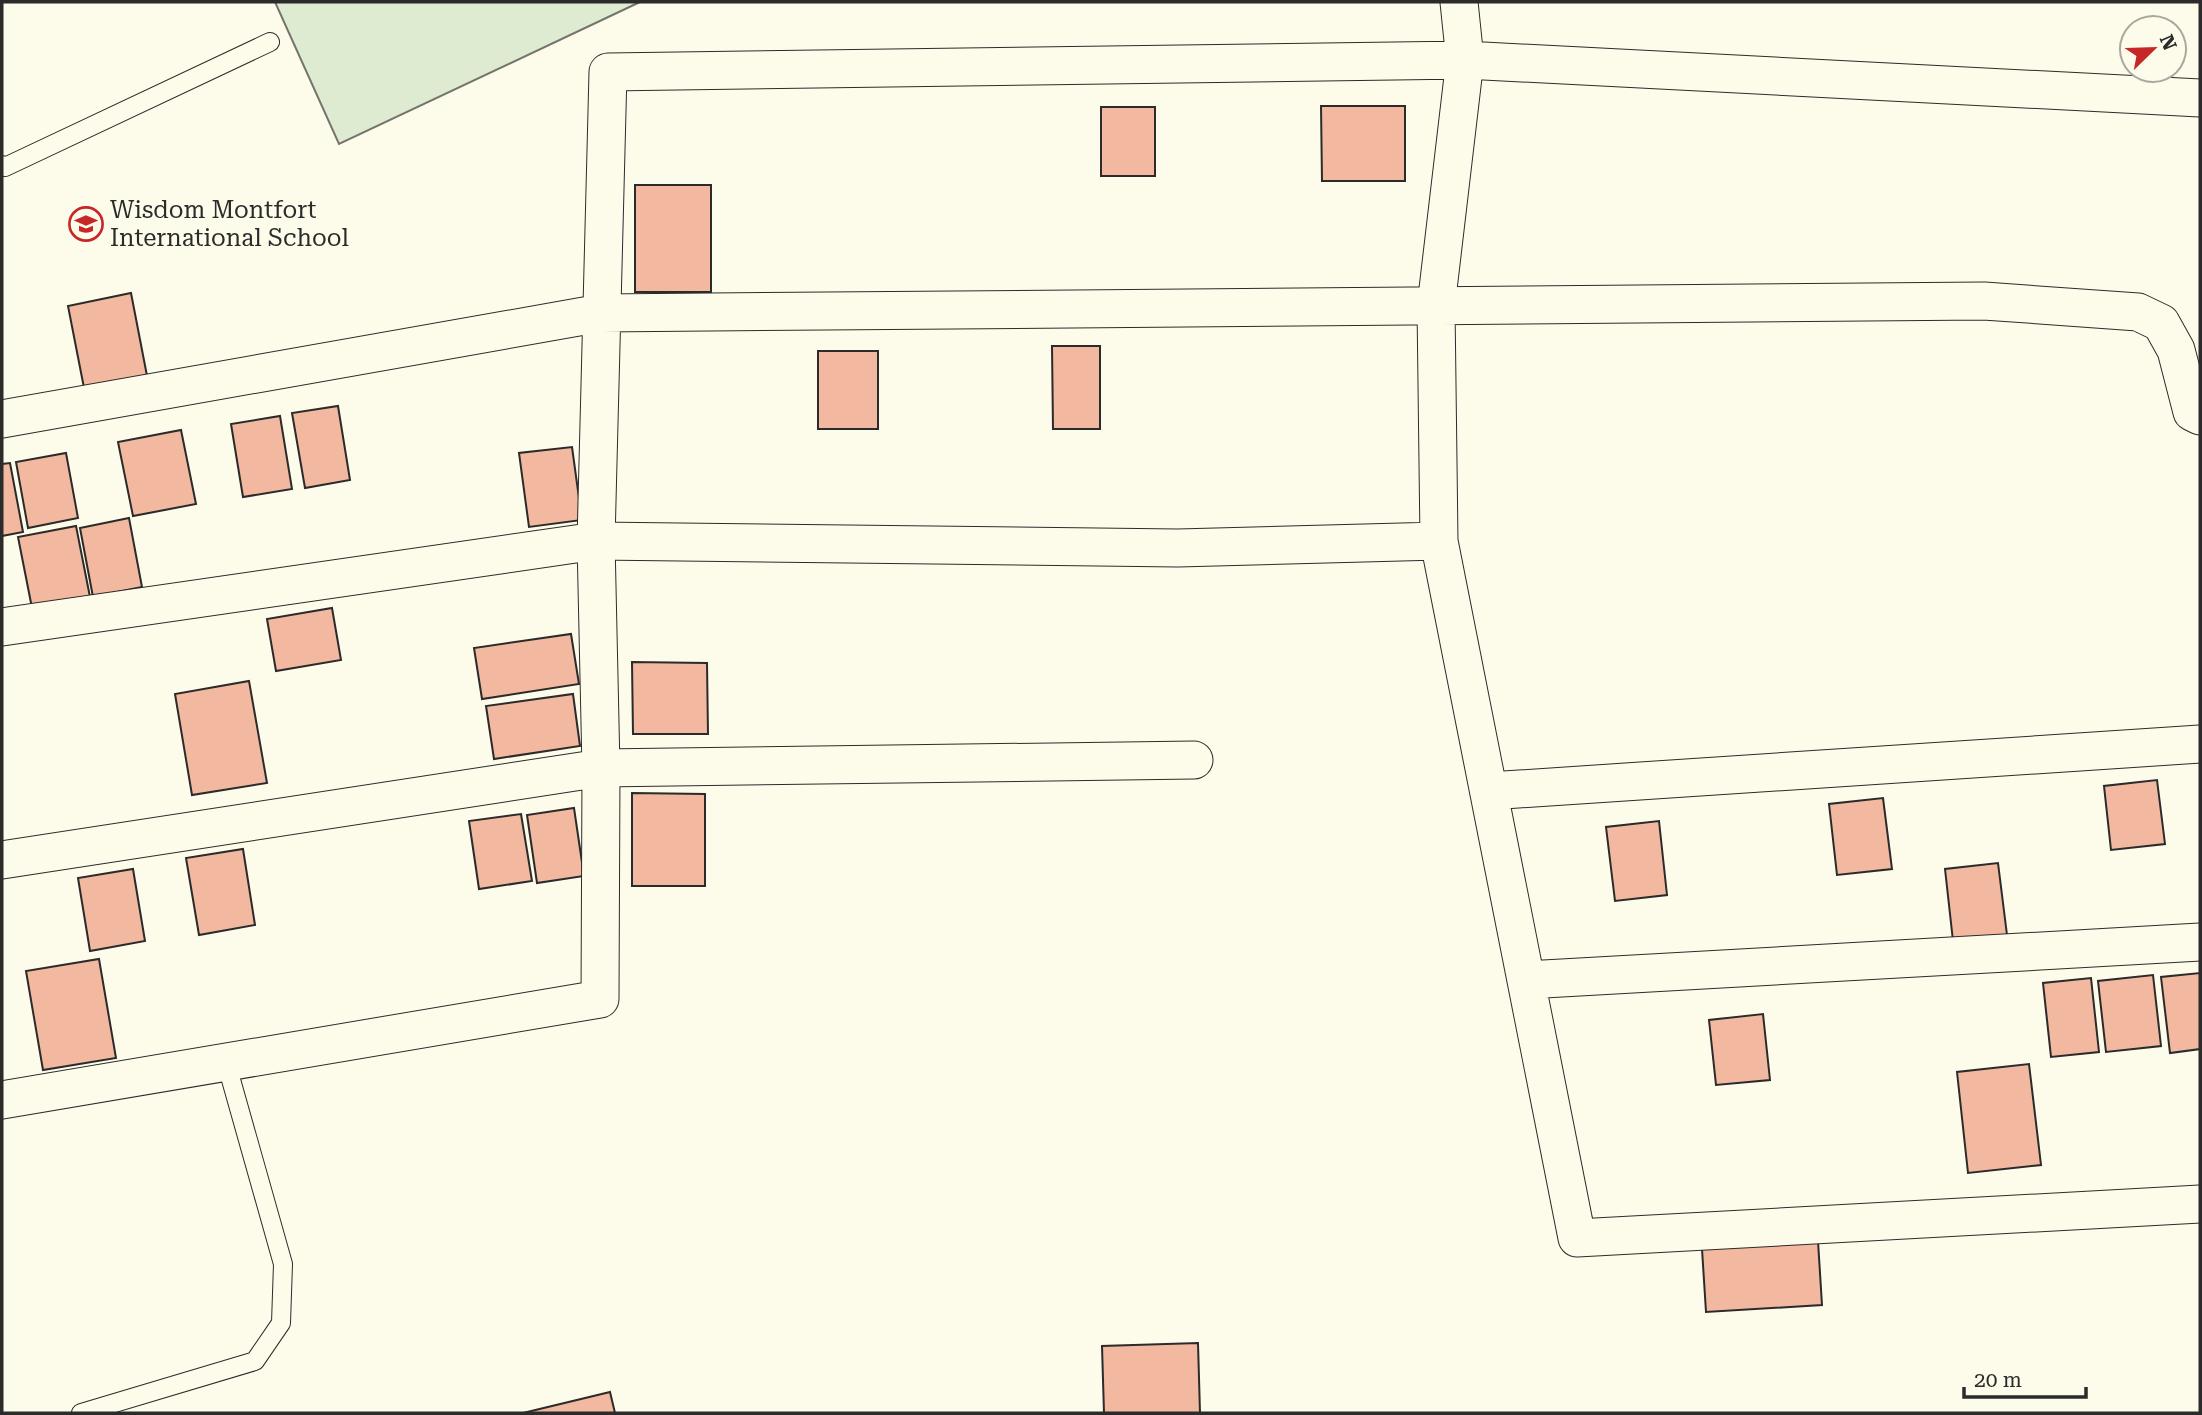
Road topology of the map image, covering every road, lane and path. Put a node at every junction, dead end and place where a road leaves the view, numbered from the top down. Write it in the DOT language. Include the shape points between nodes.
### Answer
graph roads {
  1 [pos="1459,2"];
  2 [pos="270,42"];
  3 [pos="1465,60"];
  4 [pos="2200,98"];
  5 [pos="2,165"];
  6 [pos="1436,306"];
  7 [pos="601,313"];
  8 [pos="2200,416"];
  9 [pos="2,419"];
  10 [pos="596,541"];
  11 [pos="1440,541"];
  12 [pos="2,627"];
  13 [pos="2200,744"];
  14 [pos="1195,760"];
  15 [pos="601,768"];
  16 [pos="1489,791"];
  17 [pos="2,860"];
  18 [pos="2200,942"];
  19 [pos="1526,980"];
  20 [pos="226,1062"];
  21 [pos="2,1100"];
  22 [pos="2200,1204"];
  23 [pos="81,1413"];
  1 -- 3 [label="street"];
  2 -- 5 [label="lane"];
  3 -- 4 [label="street"];
  3 -- 6 [label="street"];
  3 -- 7 [label="street" via="608,72"];
  6 -- 7 [label="street"];
  6 -- 8 [label="street" via="1984,301 2138,312 2161,323 2176,350 2192,412"];
  6 -- 11 [label="street"];
  7 -- 9 [label="street"];
  7 -- 10 [label="street"];
  10 -- 11 [label="street" via="1178,548"];
  10 -- 12 [label="street"];
  10 -- 15 [label="street"];
  11 -- 16 [label="street"];
  13 -- 16 [label="street"];
  14 -- 15 [label="street"];
  15 -- 17 [label="street"];
  15 -- 20 [label="street" via="600,999"];
  16 -- 19 [label="street"];
  18 -- 19 [label="street"];
  19 -- 22 [label="street" via="1577,1238"];
  20 -- 21 [label="street"];
  20 -- 23 [label="lane" via="283,1264 281,1323 255,1361"];
}
